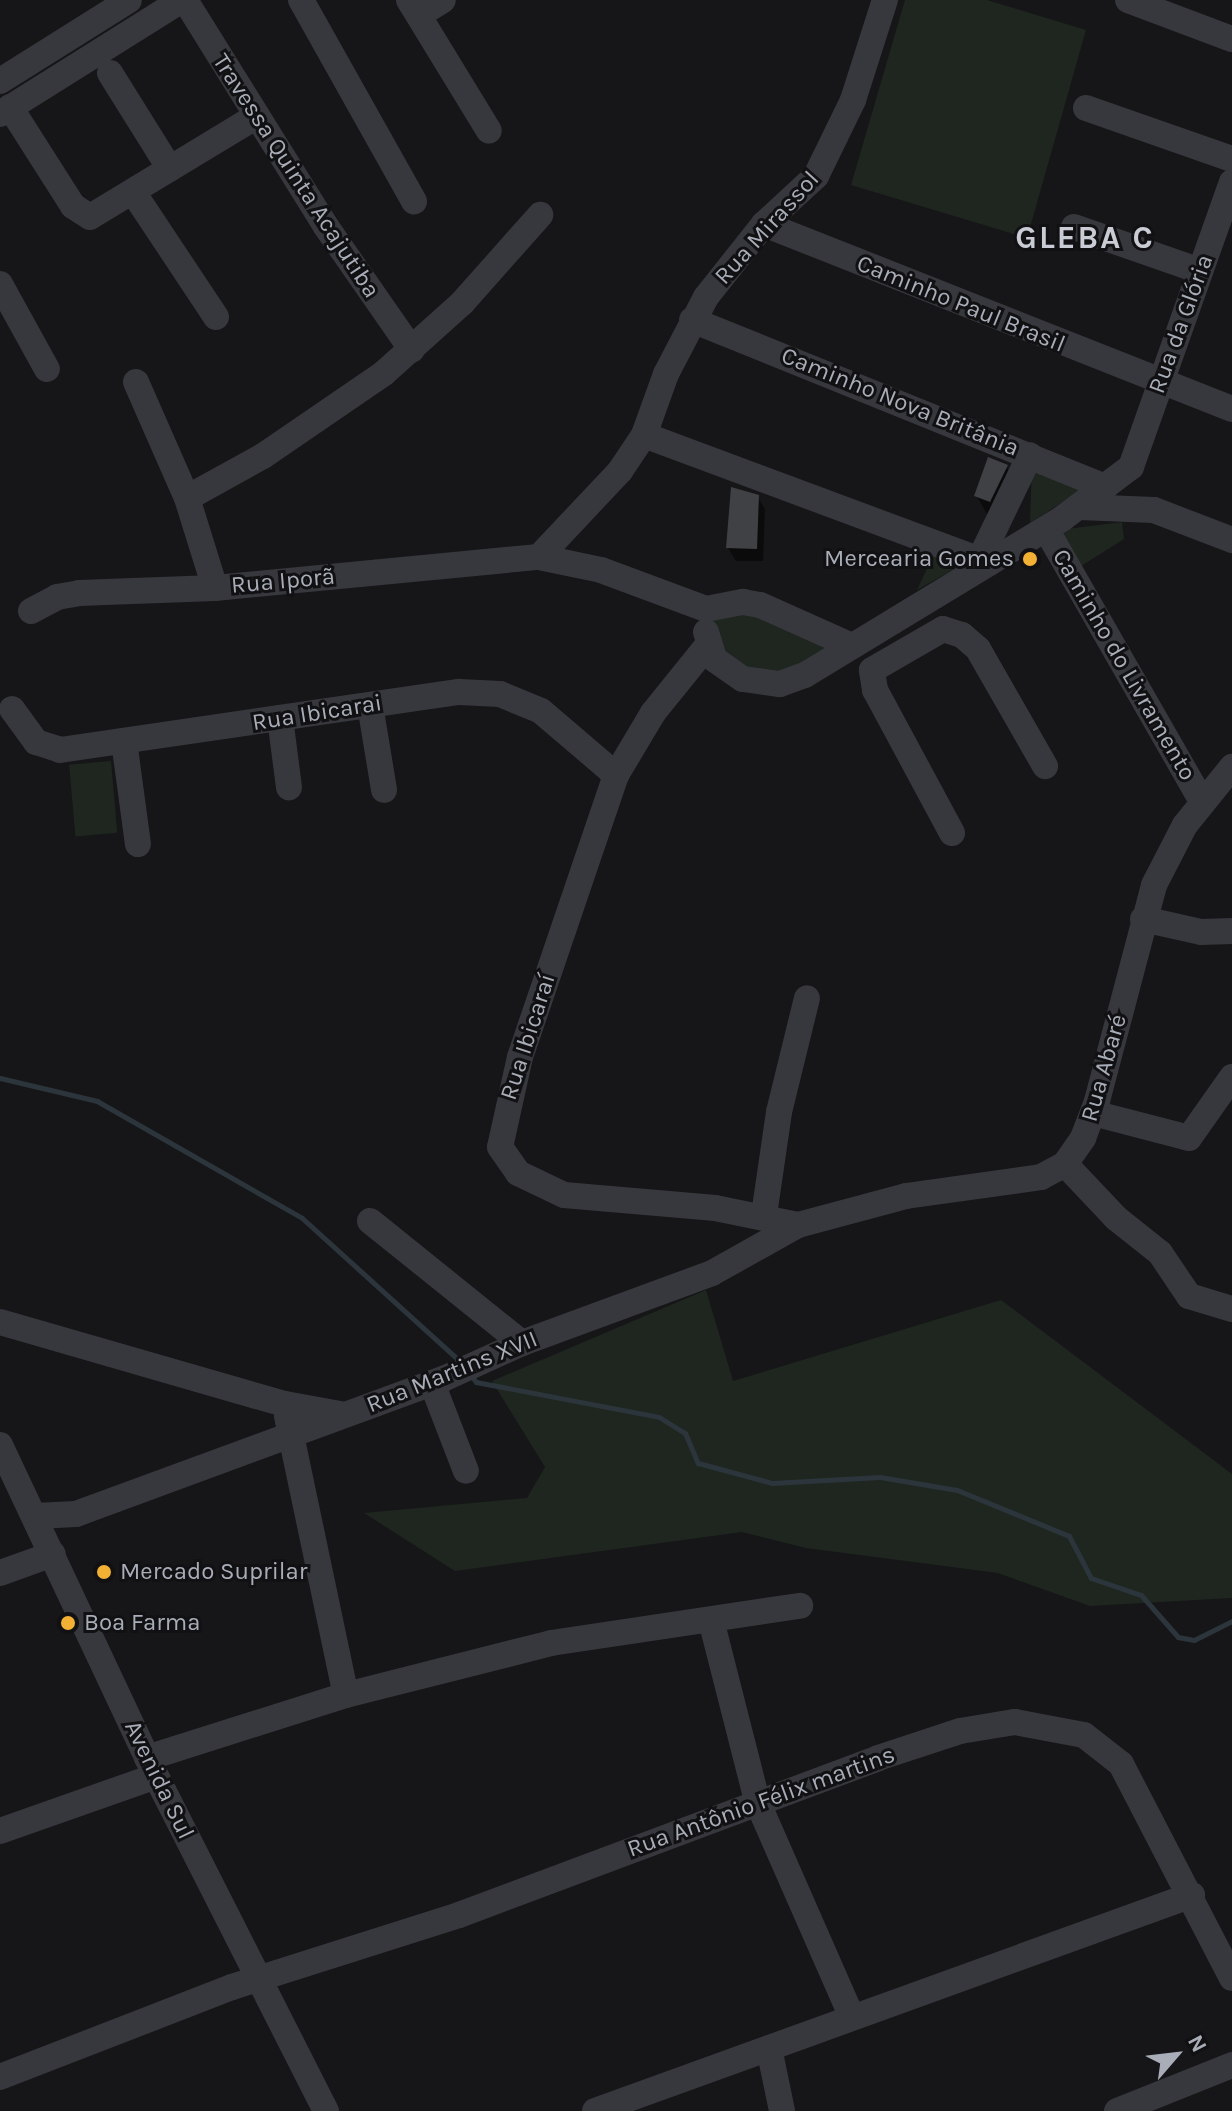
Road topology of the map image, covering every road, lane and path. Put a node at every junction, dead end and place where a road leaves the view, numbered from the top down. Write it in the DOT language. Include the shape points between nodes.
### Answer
graph roads {
  1 [pos="129,0"];
  2 [pos="183,0"];
  3 [pos="301,0"];
  4 [pos="443,0"];
  5 [pos="1128,0"];
  6 [pos="879,2"];
  7 [pos="414,8"];
  8 [pos="1232,39"];
  9 [pos="78,47"];
  10 [pos="110,73"];
  11 [pos="32,76"];
  12 [pos="0,81"];
  13 [pos="1086,108"];
  14 [pos="5,111"];
  15 [pos="257,116"];
  16 [pos="489,131"];
  17 [pos="1232,159"];
  18 [pos="170,169"];
  19 [pos="1232,182"];
  20 [pos="133,192"];
  21 [pos="414,201"];
  22 [pos="540,215"];
  23 [pos="764,224"];
  24 [pos="1225,226"];
  25 [pos="1074,227"];
  26 [pos="1200,271"];
  27 [pos="0,284"];
  28 [pos="216,317"];
  29 [pos="692,320"];
  30 [pos="412,350"];
  31 [pos="47,369"];
  32 [pos="136,382"];
  33 [pos="1159,382"];
  34 [pos="1232,409"];
  35 [pos="644,435"];
  36 [pos="1030,455"];
  37 [pos="1131,467"];
  38 [pos="1106,487"];
  39 [pos="187,498"];
  40 [pos="1079,507"];
  41 [pos="1154,510"];
  42 [pos="1046,529"];
  43 [pos="1232,540"];
  44 [pos="539,557"];
  45 [pos="984,561"];
  46 [pos="215,588"];
  47 [pos="706,609"];
  48 [pos="31,611"];
  49 [pos="899,620"];
  50 [pos="707,646"];
  51 [pos="852,646"];
  52 [pos="914,646"];
  53 [pos="370,705"];
  54 [pos="12,709"];
  55 [pos="280,718"];
  56 [pos="124,741"];
  57 [pos="1045,766"];
  58 [pos="1232,767"];
  59 [pos="616,775"];
  60 [pos="289,787"];
  61 [pos="384,790"];
  62 [pos="1202,801"];
  63 [pos="952,833"];
  64 [pos="138,844"];
  65 [pos="1143,919"];
  66 [pos="1232,931"];
  67 [pos="807,998"];
  68 [pos="1232,1077"];
  69 [pos="1093,1113"];
  70 [pos="1065,1164"];
  71 [pos="764,1215"];
  72 [pos="370,1221"];
  73 [pos="798,1225"];
  74 [pos="1232,1309"];
  75 [pos="0,1322"];
  76 [pos="522,1343"];
  77 [pos="438,1381"];
  78 [pos="285,1404"];
  79 [pos="344,1415"];
  80 [pos="291,1434"];
  81 [pos="0,1445"];
  82 [pos="466,1471"];
  83 [pos="76,1514"];
  84 [pos="35,1516"];
  85 [pos="50,1547"];
  86 [pos="0,1573"];
  87 [pos="800,1606"];
  88 [pos="711,1620"];
  89 [pos="346,1695"];
  90 [pos="151,1767"];
  91 [pos="757,1801"];
  92 [pos="0,1831"];
  93 [pos="1192,1895"];
  94 [pos="258,1978"];
  95 [pos="1232,1978"];
  96 [pos="852,2017"];
  97 [pos="769,2048"];
  98 [pos="1232,2065"];
  99 [pos="0,2077"];
  100 [pos="326,2111"];
  101 [pos="595,2111"];
  102 [pos="782,2111"];
  103 [pos="1117,2111"];
  1 -- 9 [label="street"];
  2 -- 9 [label="street"];
  2 -- 15 [label="street, Travessa Quinta Acajutiba"];
  3 -- 21 [label="street"];
  4 -- 7 [label="street"];
  5 -- 8 [label="street"];
  6 -- 23 [label="street, Rua Mirassol" via="853,100 830,152 816,176"];
  7 -- 16 [label="street"];
  9 -- 11 [label="street"];
  10 -- 18 [label="street"];
  11 -- 12 [label="street"];
  11 -- 14 [label="street"];
  13 -- 17 [label="street"];
  14 -- 20 [label="street" via="73,206 90,217"];
  15 -- 18 [label="street"];
  15 -- 30 [label="street, Travessa Quinta Acajutiba" via="346,258"];
  18 -- 20 [label="street"];
  19 -- 24 [label="street, Rua da Glória"];
  20 -- 28 [label="street"];
  22 -- 30 [label="street"];
  23 -- 29 [label="street, Rua Mirassol"];
  23 -- 33 [label="street, Caminho Paul Brasil"];
  24 -- 26 [label="street, Rua da Glória"];
  25 -- 26 [label="street"];
  26 -- 33 [label="street, Rua da Glória"];
  27 -- 31 [label="street"];
  29 -- 35 [label="street, Rua Mirassol"];
  29 -- 36 [label="street, Caminho Nova Britânia"];
  30 -- 39 [label="street" via="326,415"];
  32 -- 39 [label="street"];
  33 -- 34 [label="street, Caminho Paul Brasil"];
  33 -- 37 [label="street, Rua da Glória"];
  35 -- 44 [label="street, Rua Mirassol" via="620,471"];
  35 -- 45 [label="street"];
  36 -- 38 [label="street, Caminho Nova Britânia"];
  36 -- 45 [label="street"];
  37 -- 38 [label="street"];
  37 -- 41 [label="street"];
  38 -- 40 [label="street"];
  39 -- 46 [label="street"];
  40 -- 41 [label="street"];
  40 -- 42 [label="street"];
  41 -- 43 [label="street"];
  42 -- 45 [label="street"];
  42 -- 62 [label="street, Caminho do Livramento"];
  44 -- 46 [label="street, Rua Iporã"];
  44 -- 47 [label="street, Rua Iporã" via="601,570"];
  45 -- 49 [label="street"];
  46 -- 48 [label="street, Rua Iporã" via="68,594"];
  47 -- 50 [label="street"];
  47 -- 51 [label="street" via="749,602"];
  49 -- 51 [label="street"];
  49 -- 52 [label="street"];
  50 -- 51 [label="street" via="731,674 769,685 805,675"];
  50 -- 59 [label="street, Rua Ibicaraí" via="653,713"];
  52 -- 57 [label="street" via="946,628 970,640"];
  52 -- 63 [label="street" via="872,670 871,677"];
  53 -- 55 [label="street, Rua Ibicarai"];
  53 -- 59 [label="street, Rua Ibicarai" via="459,692 500,694 541,711"];
  53 -- 61 [label="street"];
  54 -- 56 [label="street, Rua Ibicarai" via="25,732 45,748"];
  55 -- 56 [label="street, Rua Ibicarai"];
  55 -- 60 [label="street"];
  56 -- 64 [label="street"];
  58 -- 62 [label="street, Rua Abaré"];
  59 -- 71 [label="street, Rua Ibicaraí" via="506,1103 500,1136 503,1157 529,1181 564,1195"];
  62 -- 65 [label="street, Rua Abaré" via="1164,864"];
  65 -- 66 [label="street" via="1201,932"];
  65 -- 69 [label="street, Rua Abaré"];
  67 -- 71 [label="street" via="779,1112"];
  68 -- 69 [label="street" via="1189,1138"];
  69 -- 70 [label="street, Rua Abaré"];
  70 -- 73 [label="street" via="1041,1177 906,1196"];
  70 -- 74 [label="street" via="1116,1218 1160,1253 1189,1296"];
  71 -- 73 [label="street, Rua Ibicaraí"];
  72 -- 76 [label="street"];
  73 -- 76 [label="street, Rua Martins XVII" via="712,1273"];
  75 -- 78 [label="street, Rua Martins XVII"];
  76 -- 77 [label="street, Rua Martins XVII"];
  77 -- 79 [label="street, Rua Martins XVII"];
  77 -- 82 [label="street"];
  78 -- 79 [label="street, Rua Martins XVII"];
  78 -- 80 [label="street"];
  79 -- 80 [label="street"];
  80 -- 83 [label="street"];
  80 -- 89 [label="street"];
  81 -- 84 [label="street, Avenida Sul"];
  83 -- 84 [label="street"];
  83 -- 85 [label="street"];
  84 -- 85 [label="street, Avenida Sul"];
  85 -- 86 [label="street"];
  85 -- 90 [label="street, Avenida Sul"];
  87 -- 88 [label="street"];
  88 -- 89 [label="street" via="551,1643"];
  88 -- 91 [label="street"];
  89 -- 90 [label="street"];
  90 -- 92 [label="street"];
  90 -- 94 [label="street, Avenida Sul"];
  91 -- 93 [label="street, Rua Antônio Félix martins" via="960,1731 1015,1722 1066,1729 1099,1743 1121,1764"];
  91 -- 94 [label="street, Rua Antônio Félix martins" via="432,1924"];
  91 -- 96 [label="street"];
  93 -- 95 [label="street, Rua Antônio Félix martins"];
  93 -- 96 [label="street"];
  94 -- 99 [label="street, Rua Antônio Félix martins"];
  94 -- 100 [label="street, Avenida Sul"];
  96 -- 97 [label="street"];
  97 -- 101 [label="street"];
  97 -- 102 [label="street"];
  98 -- 103 [label="street"];
}
